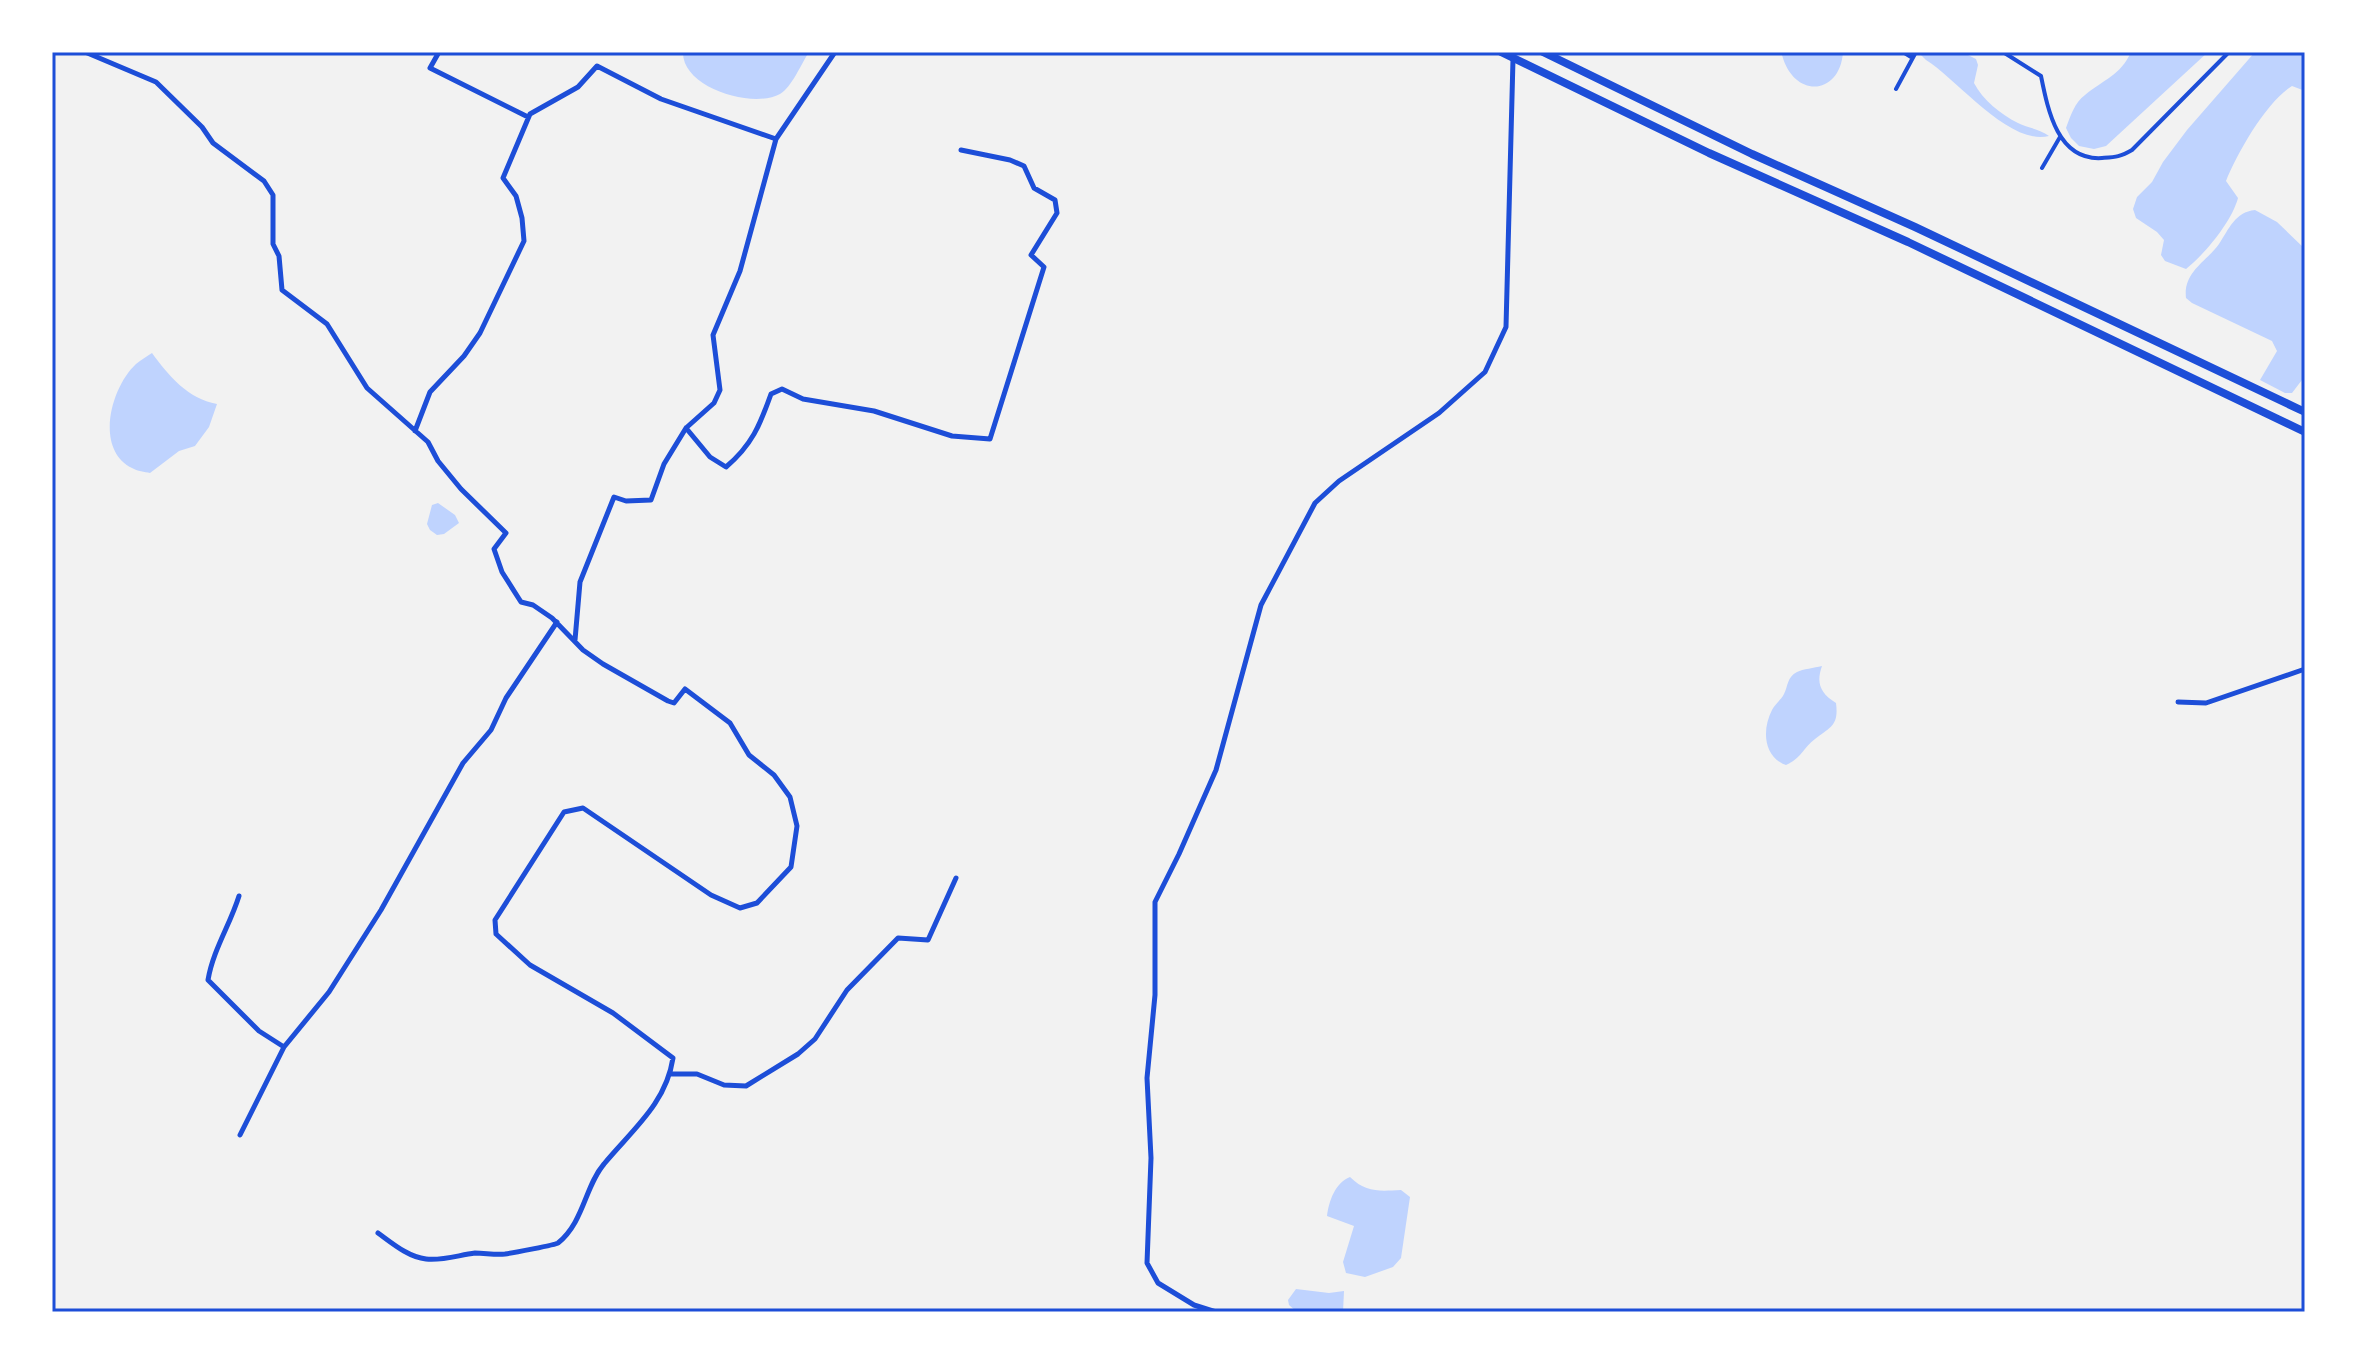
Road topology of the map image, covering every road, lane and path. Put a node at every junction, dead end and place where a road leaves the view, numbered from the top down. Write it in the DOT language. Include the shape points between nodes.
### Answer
graph roads {
  1 [pos="85,52"];
  2 [pos="439,52"];
  3 [pos="835,52"];
  4 [pos="1501,52"];
  5 [pos="1543,52"];
  6 [pos="1903,52"];
  7 [pos="1916,52"];
  8 [pos="2003,52"];
  9 [pos="2229,52"];
  10 [pos="1911,57"];
  11 [pos="1513,58"];
  12 [pos="1896,89"];
  13 [pos="528,117"];
  14 [pos="2060,137"];
  15 [pos="776,139"];
  16 [pos="961,150"];
  17 [pos="2042,168"];
  18 [pos="1954,246"];
  19 [pos="1946,261"];
  20 [pos="2305,412"];
  21 [pos="686,428"];
  22 [pos="415,431"];
  23 [pos="2305,432"];
  24 [pos="557,622"];
  25 [pos="575,641"];
  26 [pos="2305,669"];
  27 [pos="2178,702"];
  28 [pos="956,878"];
  29 [pos="239,896"];
  30 [pos="284,1047"];
  31 [pos="671,1074"];
  32 [pos="240,1135"];
  33 [pos="378,1233"];
  34 [pos="1216,1312"];
  1 -- 22 [label="street" via="156,82 213,143 264,181 273,195 272,236 282,290 327,324 367,388"];
  2 -- 13 [label="street" via="430,68"];
  3 -- 15 [label="street"];
  4 -- 11 [label="highway"];
  5 -- 18 [label="highway"];
  6 -- 10 [label="street"];
  7 -- 10 [label="street"];
  8 -- 14 [label="street" via="2041,76"];
  9 -- 14 [label="street" via="2117,159 2092,160 2071,150"];
  10 -- 12 [label="street"];
  11 -- 19 [label="highway"];
  11 -- 34 [label="street" via="1506,327 1485,372 1439,413 1315,503 1261,605 1216,770 1155,902 1155,995 1147,1078 1147,1263 1158,1283"];
  13 -- 15 [label="street" via="578,87 597,66 661,99"];
  13 -- 22 [label="street" via="503,178 516,196 524,241 480,333 430,392"];
  14 -- 17 [label="street"];
  15 -- 21 [label="street" via="740,271 713,335 720,390 714,403"];
  16 -- 21 [label="street" via="1024,166 1034,188 1055,200 1057,213 1031,255 1044,267 990,439 952,436 874,411 803,399 782,389 771,394 752,442 726,467 710,457"];
  18 -- 19 [label="highway"];
  18 -- 20 [label="highway"];
  19 -- 23 [label="highway"];
  21 -- 25 [label="street" via="664,464 651,500 614,497 580,582"];
  22 -- 24 [label="street" via="461,489 506,533 494,549 521,602"];
  24 -- 25 [label="street"];
  24 -- 30 [label="street" via="491,730 463,763 381,910"];
  25 -- 31 [label="street" via="603,664 668,701 674,703 685,689 730,723 749,755 790,797 797,826 791,867 757,903 740,908 711,895 583,808 564,812 495,920 496,934 530,965 613,1013 673,1058"];
  26 -- 27 [label="street" via="2206,703"];
  28 -- 31 [label="street" via="928,940 898,938 847,990 815,1039 798,1054 746,1086 724,1085 697,1074"];
  29 -- 30 [label="street" via="208,980 259,1031"];
  30 -- 32 [label="street"];
  31 -- 33 [label="street" via="648,1116 600,1168 583,1209 556,1245 424,1259"];
}
